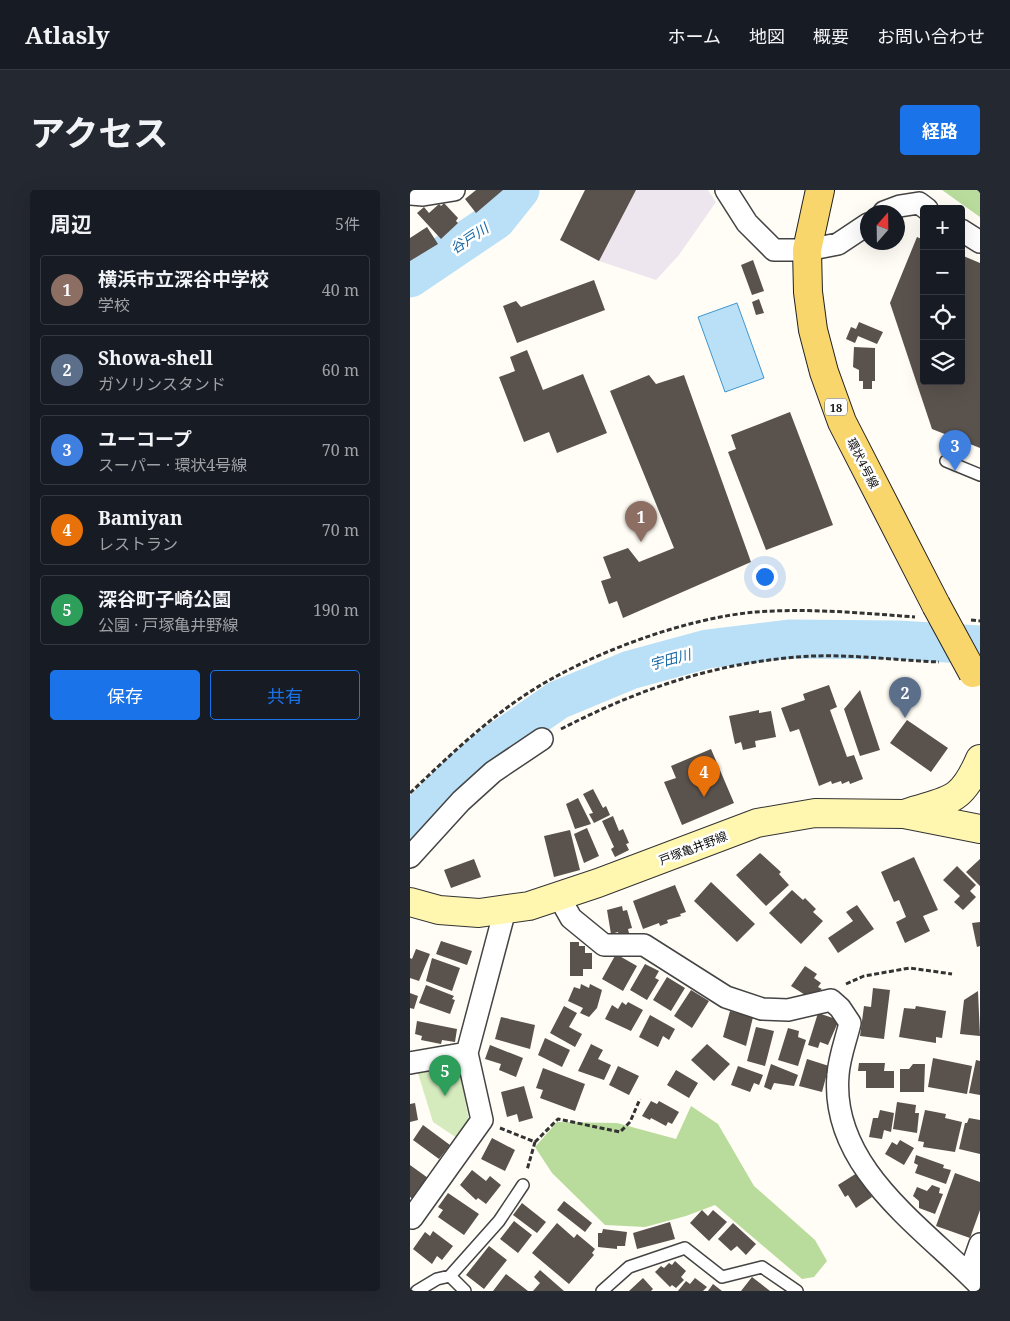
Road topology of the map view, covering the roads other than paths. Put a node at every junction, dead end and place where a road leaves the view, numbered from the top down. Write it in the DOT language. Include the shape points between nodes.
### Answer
graph roads {
  1 [pos="454,190"];
  2 [pos="726,190"];
  3 [pos="820,190"];
  4 [pos="410,194"];
  5 [pos="919,201"];
  6 [pos="904,205"];
  7 [pos="860,229"];
  8 [pos="965,233"];
  9 [pos="980,242"];
  10 [pos="807,250"];
  11 [pos="946,462"];
  12 [pos="980,475"];
  13 [pos="976,681"];
  14 [pos="542,739"];
  15 [pos="980,759"];
  16 [pos="904,814"];
  17 [pos="980,829"];
  18 [pos="410,856"];
  19 [pos="558,895"];
  20 [pos="410,902"];
  21 [pos="505,910"];
  22 [pos="467,1053"];
  23 [pos="410,1063"];
  24 [pos="522,1185"];
  25 [pos="410,1217"];
  26 [pos="980,1244"];
  27 [pos="450,1276"];
  28 [pos="975,1281"];
  29 [pos="417,1291"];
  30 [pos="466,1291"];
  31 [pos="602,1291"];
  32 [pos="797,1291"];
  1 -- 4 [label="street"];
  2 -- 10 [label="street" via="747,223 774,250"];
  3 -- 10 [label="main road, 環状4号線 / 18"];
  5 -- 6 [label="street"];
  7 -- 10 [label="street" via="838,244"];
  8 -- 9 [label="street"];
  10 -- 13 [label="main road, 環状4号線 / 18, bridge" via="813,330 839,413 927,611"];
  11 -- 12 [label="lane"];
  14 -- 18 [label="street" via="493,772 460,801"];
  15 -- 16 [label="main road" via="970,781 955,798"];
  16 -- 17 [label="main road, 戸塚亀井野線"];
  16 -- 19 [label="main road, 戸塚亀井野線" via="815,813 757,823 624,874"];
  19 -- 21 [label="main road, 戸塚亀井野線"];
  19 -- 28 [label="street" via="571,918 604,945 644,945 726,997 762,1009 788,1010 831,1000 840,1008 850,1023 838,1075 840,1115 856,1156 895,1206"];
  20 -- 21 [label="main road, 戸塚亀井野線" via="439,910"];
  21 -- 22 [label="street"];
  22 -- 23 [label="street"];
  22 -- 25 [label="street" via="482,1120"];
  24 -- 27 [label="lane" via="498,1222"];
  26 -- 28 [label="street"];
  27 -- 29 [label="lane" via="437,1279"];
  27 -- 30 [label="lane"];
  31 -- 32 [label="lane" via="629,1267 685,1248 722,1277 762,1267"];
}
